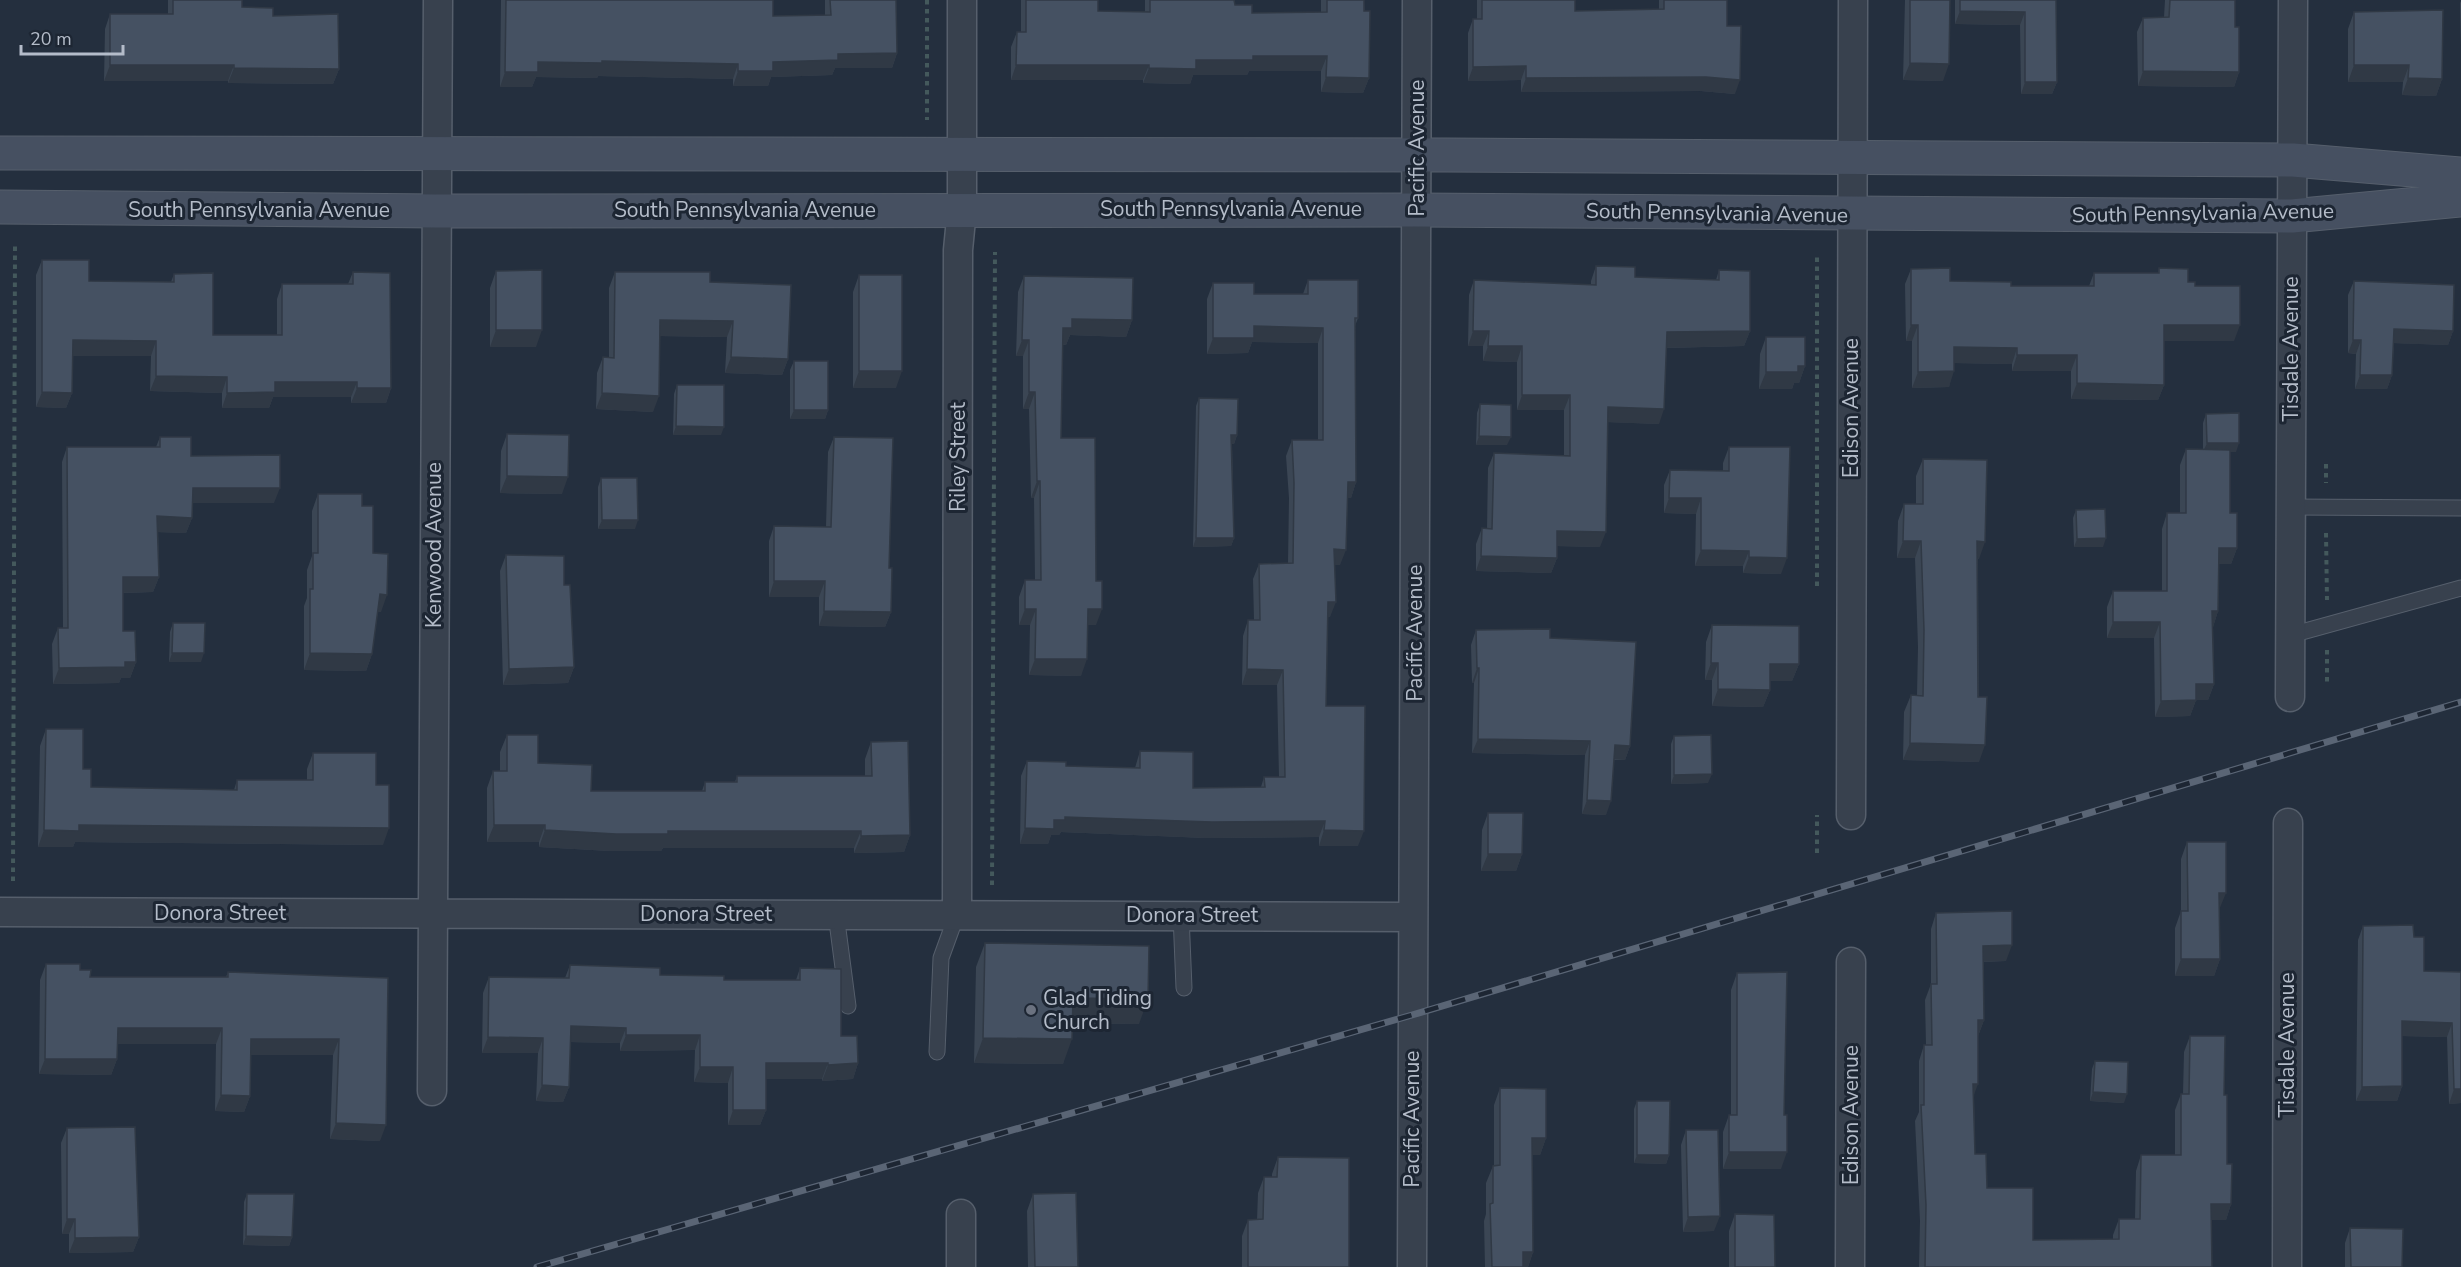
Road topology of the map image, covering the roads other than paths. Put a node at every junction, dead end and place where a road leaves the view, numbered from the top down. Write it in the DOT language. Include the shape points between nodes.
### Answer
graph roads {
  1 [pos="438,0"];
  2 [pos="962,0"];
  3 [pos="1417,0"];
  4 [pos="1853,0"];
  5 [pos="2294,0"];
  6 [pos="0,153"];
  7 [pos="439,155"];
  8 [pos="1417,155"];
  9 [pos="962,156"];
  10 [pos="1852,158"];
  11 [pos="2293,160"];
  12 [pos="2461,174"];
  13 [pos="2461,200"];
  14 [pos="0,207"];
  15 [pos="962,209"];
  16 [pos="1417,210"];
  17 [pos="436,211"];
  18 [pos="1852,214"];
  19 [pos="2292,216"];
  20 [pos="2291,507"];
  21 [pos="2461,508"];
  22 [pos="2461,588"];
  23 [pos="2291,635"];
  24 [pos="2290,697"];
  25 [pos="1851,815"];
  26 [pos="2288,822"];
  27 [pos="0,912"];
  28 [pos="432,914"];
  29 [pos="836,914"];
  30 [pos="957,914"];
  31 [pos="1181,915"];
  32 [pos="1413,917"];
  33 [pos="1851,962"];
  34 [pos="1184,988"];
  35 [pos="848,1006"];
  36 [pos="937,1052"];
  37 [pos="432,1091"];
  38 [pos="962,1214"];
  39 [pos="961,1267"];
  40 [pos="1412,1267"];
  41 [pos="1850,1267"];
  42 [pos="2287,1267"];
  1 -- 7 [label="street, Kenwood Avenue"];
  2 -- 9 [label="street, Riley Street"];
  3 -- 8 [label="street, Pacific Avenue"];
  4 -- 10 [label="street, Edison Avenue"];
  5 -- 11 [label="street, Tisdale Avenue"];
  6 -- 7 [label="main road"];
  7 -- 9 [label="main road"];
  7 -- 17 [label="street, Kenwood Avenue"];
  8 -- 9 [label="main road"];
  8 -- 10 [label="main road"];
  8 -- 16 [label="street, Pacific Avenue"];
  9 -- 15 [label="street, Riley Street"];
  10 -- 11 [label="main road"];
  10 -- 18 [label="street, Edison Avenue"];
  11 -- 12 [label="main road"];
  11 -- 19 [label="street, Tisdale Avenue"];
  13 -- 19 [label="main road, South Pennsylvania Avenue"];
  14 -- 17 [label="main road, South Pennsylvania Avenue"];
  15 -- 16 [label="main road, South Pennsylvania Avenue"];
  15 -- 17 [label="main road, South Pennsylvania Avenue"];
  15 -- 30 [label="street, Riley Street" via="958,250"];
  16 -- 18 [label="main road, South Pennsylvania Avenue"];
  16 -- 32 [label="street, Pacific Avenue"];
  17 -- 28 [label="street, Kenwood Avenue"];
  18 -- 19 [label="main road, South Pennsylvania Avenue"];
  18 -- 25 [label="street, Edison Avenue"];
  19 -- 20 [label="street, Tisdale Avenue"];
  20 -- 21 [label="lane"];
  20 -- 23 [label="street, Tisdale Avenue"];
  22 -- 23 [label="lane"];
  23 -- 24 [label="street, Tisdale Avenue"];
  26 -- 42 [label="street, Tisdale Avenue"];
  27 -- 28 [label="street, Donora Street"];
  28 -- 29 [label="street, Donora Street"];
  28 -- 37 [label="street, Kenwood Avenue"];
  29 -- 30 [label="street, Donora Street"];
  29 -- 35 [label="lane"];
  30 -- 31 [label="street, Donora Street"];
  30 -- 36 [label="lane" via="941,958"];
  31 -- 32 [label="street, Donora Street"];
  31 -- 34 [label="lane"];
  32 -- 40 [label="street, Pacific Avenue"];
  33 -- 41 [label="street, Edison Avenue"];
  38 -- 39 [label="street"];
}
